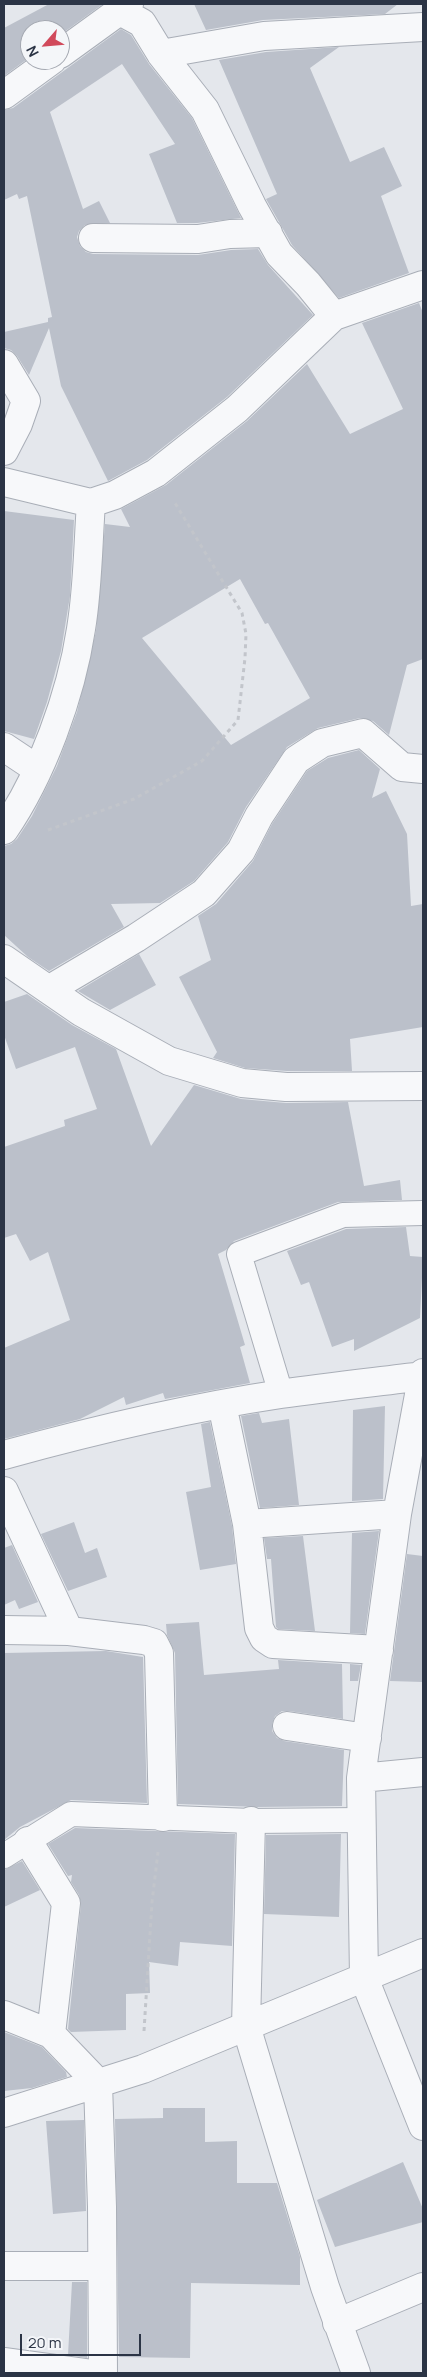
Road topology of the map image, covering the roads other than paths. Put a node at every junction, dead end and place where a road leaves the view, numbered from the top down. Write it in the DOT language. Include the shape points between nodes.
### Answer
graph roads {
  1 [pos="125,7"];
  2 [pos="423,27"];
  3 [pos="70,47"];
  4 [pos="161,54"];
  5 [pos="38,70"];
  6 [pos="4,94"];
  7 [pos="268,233"];
  8 [pos="93,238"];
  9 [pos="423,285"];
  10 [pos="334,316"];
  11 [pos="4,364"];
  12 [pos="4,451"];
  13 [pos="4,482"];
  14 [pos="91,503"];
  15 [pos="4,747"];
  16 [pos="37,769"];
  17 [pos="423,769"];
  18 [pos="4,830"];
  19 [pos="4,959"];
  20 [pos="50,989"];
  21 [pos="423,1086"];
  22 [pos="423,1213"];
  23 [pos="423,1375"];
  24 [pos="281,1394"];
  25 [pos="222,1404"];
  26 [pos="4,1455"];
  27 [pos="4,1491"];
  28 [pos="397,1514"];
  29 [pos="247,1524"];
  30 [pos="4,1630"];
  31 [pos="69,1631"];
  32 [pos="379,1650"];
  33 [pos="287,1726"];
  34 [pos="367,1738"];
  35 [pos="423,1772"];
  36 [pos="361,1778"];
  37 [pos="163,1817"];
  38 [pos="361,1820"];
  39 [pos="251,1821"];
  40 [pos="28,1841"];
  41 [pos="4,1856"];
  42 [pos="423,1953"];
  43 [pos="364,1978"];
  44 [pos="4,2015"];
  45 [pos="246,2026"];
  46 [pos="51,2034"];
  47 [pos="98,2083"];
  48 [pos="4,2113"];
  49 [pos="423,2126"];
  50 [pos="4,2266"];
  51 [pos="101,2266"];
  52 [pos="423,2288"];
  53 [pos="338,2323"];
  54 [pos="4,2360"];
  55 [pos="99,2373"];
  56 [pos="103,2373"];
  57 [pos="356,2373"];
  1 -- 3 [label="street"];
  1 -- 4 [label="street" via="142,23"];
  2 -- 4 [label="street" via="264,36"];
  4 -- 7 [label="street" via="205,110"];
  5 -- 6 [label="street"];
  7 -- 8 [label="street" via="198,239"];
  7 -- 10 [label="street" via="279,254"];
  9 -- 10 [label="street"];
  10 -- 14 [label="street" via="238,409 156,473 115,495"];
  11 -- 12 [label="street" via="26,400"];
  13 -- 14 [label="street"];
  14 -- 16 [label="street" via="81,628 65,703"];
  15 -- 16 [label="street"];
  16 -- 18 [label="street"];
  17 -- 20 [label="street" via="402,767 363,733 322,743 296,760 259,816 241,851 204,893"];
  19 -- 20 [label="street"];
  20 -- 21 [label="street" via="80,1012 169,1061 242,1083 286,1087"];
  22 -- 24 [label="lane" via="343,1215 239,1254"];
  23 -- 24 [label="street"];
  23 -- 28 [label="street"];
  24 -- 25 [label="street"];
  25 -- 26 [label="street"];
  25 -- 29 [label="street"];
  27 -- 31 [label="street"];
  28 -- 29 [label="street"];
  28 -- 32 [label="street"];
  29 -- 32 [label="street" via="259,1628 264,1638 273,1644"];
  30 -- 31 [label="street"];
  31 -- 37 [label="street" via="144,1640 154,1644 159,1653"];
  32 -- 34 [label="street"];
  33 -- 34 [label="street"];
  34 -- 36 [label="street"];
  35 -- 36 [label="street"];
  36 -- 38 [label="street"];
  37 -- 39 [label="lane"];
  37 -- 40 [label="lane" via="71,1814"];
  38 -- 39 [label="lane"];
  38 -- 43 [label="street"];
  39 -- 45 [label="street"];
  40 -- 41 [label="lane"];
  40 -- 46 [label="street" via="66,1903"];
  42 -- 43 [label="street"];
  43 -- 45 [label="street"];
  43 -- 49 [label="street"];
  44 -- 46 [label="street"];
  45 -- 47 [label="street" via="142,2069"];
  45 -- 53 [label="street"];
  46 -- 47 [label="street"];
  47 -- 48 [label="street"];
  47 -- 51 [label="street"];
  50 -- 51 [label="street"];
  51 -- 56 [label="street"];
  52 -- 53 [label="street"];
  53 -- 57 [label="street"];
  54 -- 55 [label="lane"];
}
